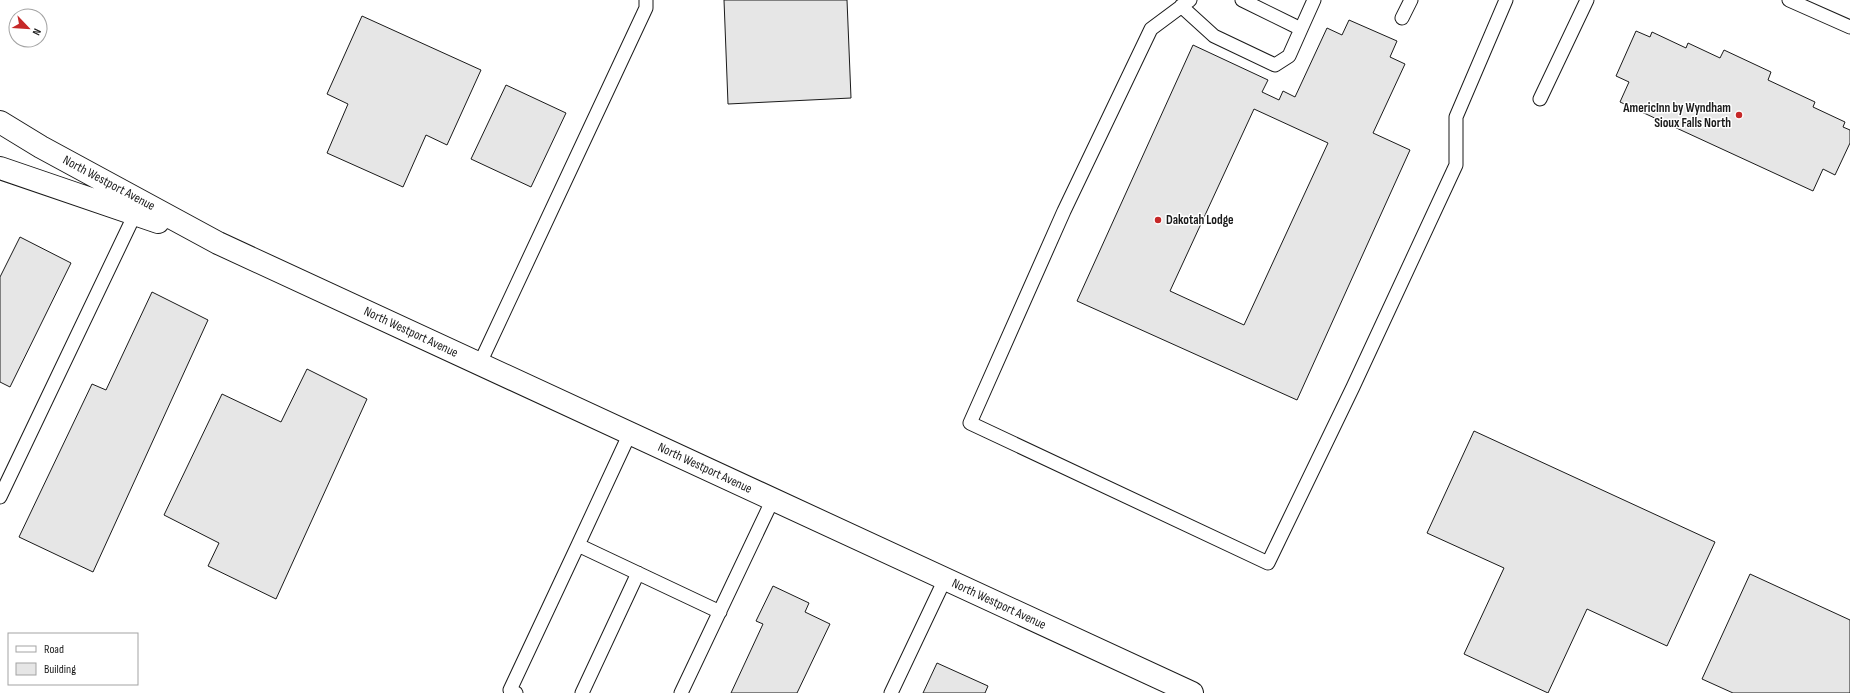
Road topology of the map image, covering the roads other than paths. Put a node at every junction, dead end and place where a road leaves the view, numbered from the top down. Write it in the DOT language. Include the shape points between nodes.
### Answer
graph roads {
  1 [pos="646,0"];
  2 [pos="1242,0"];
  3 [pos="1314,0"];
  4 [pos="1411,0"];
  5 [pos="1506,0"];
  6 [pos="1587,0"];
  7 [pos="1789,0"];
  8 [pos="1186,3"];
  9 [pos="1402,18"];
  10 [pos="1850,26"];
  11 [pos="1301,29"];
  12 [pos="1540,99"];
  13 [pos="0,122"];
  14 [pos="0,168"];
  15 [pos="135,214"];
  16 [pos="218,243"];
  17 [pos="480,363"];
  18 [pos="630,433"];
  19 [pos="0,497"];
  20 [pos="773,499"];
  21 [pos="578,545"];
  22 [pos="638,573"];
  23 [pos="945,579"];
  24 [pos="720,612"];
  25 [pos="516,693"];
  26 [pos="582,693"];
  27 [pos="682,693"];
  28 [pos="891,693"];
  29 [pos="1192,693"];
  1 -- 17 [label="lane" via="646,8"];
  2 -- 11 [label="lane"];
  3 -- 11 [label="lane"];
  4 -- 9 [label="lane"];
  5 -- 8 [label="lane" via="1456,117 1456,165 1268,563 970,423 1064,211 1152,29"];
  6 -- 12 [label="lane"];
  7 -- 10 [label="lane"];
  8 -- 11 [label="lane" via="1214,36 1275,65 1289,56"];
  13 -- 16 [label="main road, North Westport Avenue"];
  14 -- 15 [label="main road, North Westport Avenue"];
  15 -- 16 [label="main road, North Westport Avenue"];
  15 -- 19 [label="lane"];
  16 -- 17 [label="main road, North Westport Avenue"];
  17 -- 18 [label="main road, North Westport Avenue"];
  18 -- 20 [label="main road, North Westport Avenue"];
  18 -- 21 [label="lane"];
  20 -- 23 [label="main road, North Westport Avenue"];
  20 -- 24 [label="lane"];
  21 -- 22 [label="lane"];
  21 -- 25 [label="lane" via="510,690"];
  22 -- 24 [label="lane"];
  22 -- 26 [label="lane"];
  23 -- 28 [label="lane"];
  23 -- 29 [label="main road, North Westport Avenue"];
  24 -- 27 [label="lane"];
}
